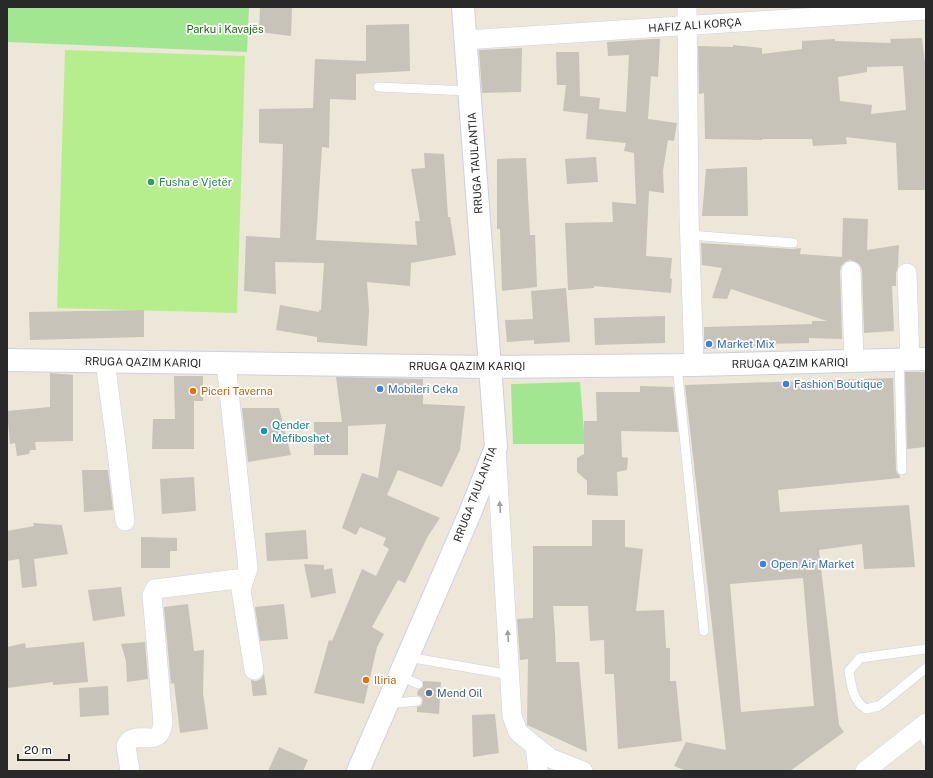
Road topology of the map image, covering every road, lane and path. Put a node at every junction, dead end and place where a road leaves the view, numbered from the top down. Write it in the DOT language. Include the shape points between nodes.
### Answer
graph roads {
  1 [pos="462,7"];
  2 [pos="926,10"];
  3 [pos="687,16"];
  4 [pos="465,40"];
  5 [pos="378,87"];
  6 [pos="469,90"];
  7 [pos="689,235"];
  8 [pos="793,243"];
  9 [pos="850,271"];
  10 [pos="908,273"];
  11 [pos="7,360"];
  12 [pos="911,360"];
  13 [pos="105,361"];
  14 [pos="854,362"];
  15 [pos="226,363"];
  16 [pos="685,366"];
  17 [pos="490,367"];
  18 [pos="496,447"];
  19 [pos="902,470"];
  20 [pos="125,521"];
  21 [pos="245,578"];
  22 [pos="704,631"];
  23 [pos="926,649"];
  24 [pos="926,668"];
  25 [pos="254,670"];
  26 [pos="409,672"];
  27 [pos="511,675"];
  28 [pos="417,702"];
  29 [pos="388,704"];
  30 [pos="925,730"];
  31 [pos="535,746"];
  32 [pos="130,771"];
  33 [pos="358,771"];
  34 [pos="538,771"];
  35 [pos="583,771"];
  36 [pos="865,771"];
  1 -- 4 [label="street, RRUGA TAULANTIA"];
  2 -- 3 [label="street, HAFIZ ALI KORÇA"];
  3 -- 4 [label="street, HAFIZ ALI KORÇA"];
  3 -- 7 [label="street"];
  4 -- 6 [label="street, RRUGA TAULANTIA"];
  5 -- 6 [label="lane"];
  6 -- 17 [label="street, RRUGA TAULANTIA"];
  7 -- 8 [label="lane"];
  7 -- 16 [label="street"];
  9 -- 14 [label="street"];
  10 -- 12 [label="street"];
  11 -- 13 [label="street, RRUGA QAZIM KARIQI"];
  12 -- 14 [label="street, RRUGA QAZIM KARIQI"];
  12 -- 19 [label="lane"];
  13 -- 15 [label="street, RRUGA QAZIM KARIQI"];
  13 -- 20 [label="street"];
  14 -- 16 [label="street, RRUGA QAZIM KARIQI"];
  15 -- 17 [label="street, RRUGA QAZIM KARIQI"];
  15 -- 21 [label="street" via="248,568"];
  16 -- 17 [label="street, RRUGA QAZIM KARIQI"];
  16 -- 22 [label="lane"];
  17 -- 18 [label="street, RRUGA TAULANTIA"];
  18 -- 26 [label="street, RRUGA TAULANTIA"];
  27 -- 18 [label="street, one-way"];
  21 -- 25 [label="street" via="241,590"];
  21 -- 32 [label="street" via="155,589 152,595 162,732 152,738 130,740 126,746"];
  23 -- 24 [label="lane" via="860,658 849,671 851,686 859,705 866,709 879,706"];
  26 -- 27 [label="lane"];
  26 -- 29 [label="street, RRUGA TAULANTIA"];
  27 -- 31 [label="street" via="512,716 518,732"];
  28 -- 29 [label="lane"];
  29 -- 33 [label="street, RRUGA TAULANTIA"];
  30 -- 36 [label="street"];
  31 -- 34 [label="street"];
  31 -- 35 [label="street" via="550,758"];
}
